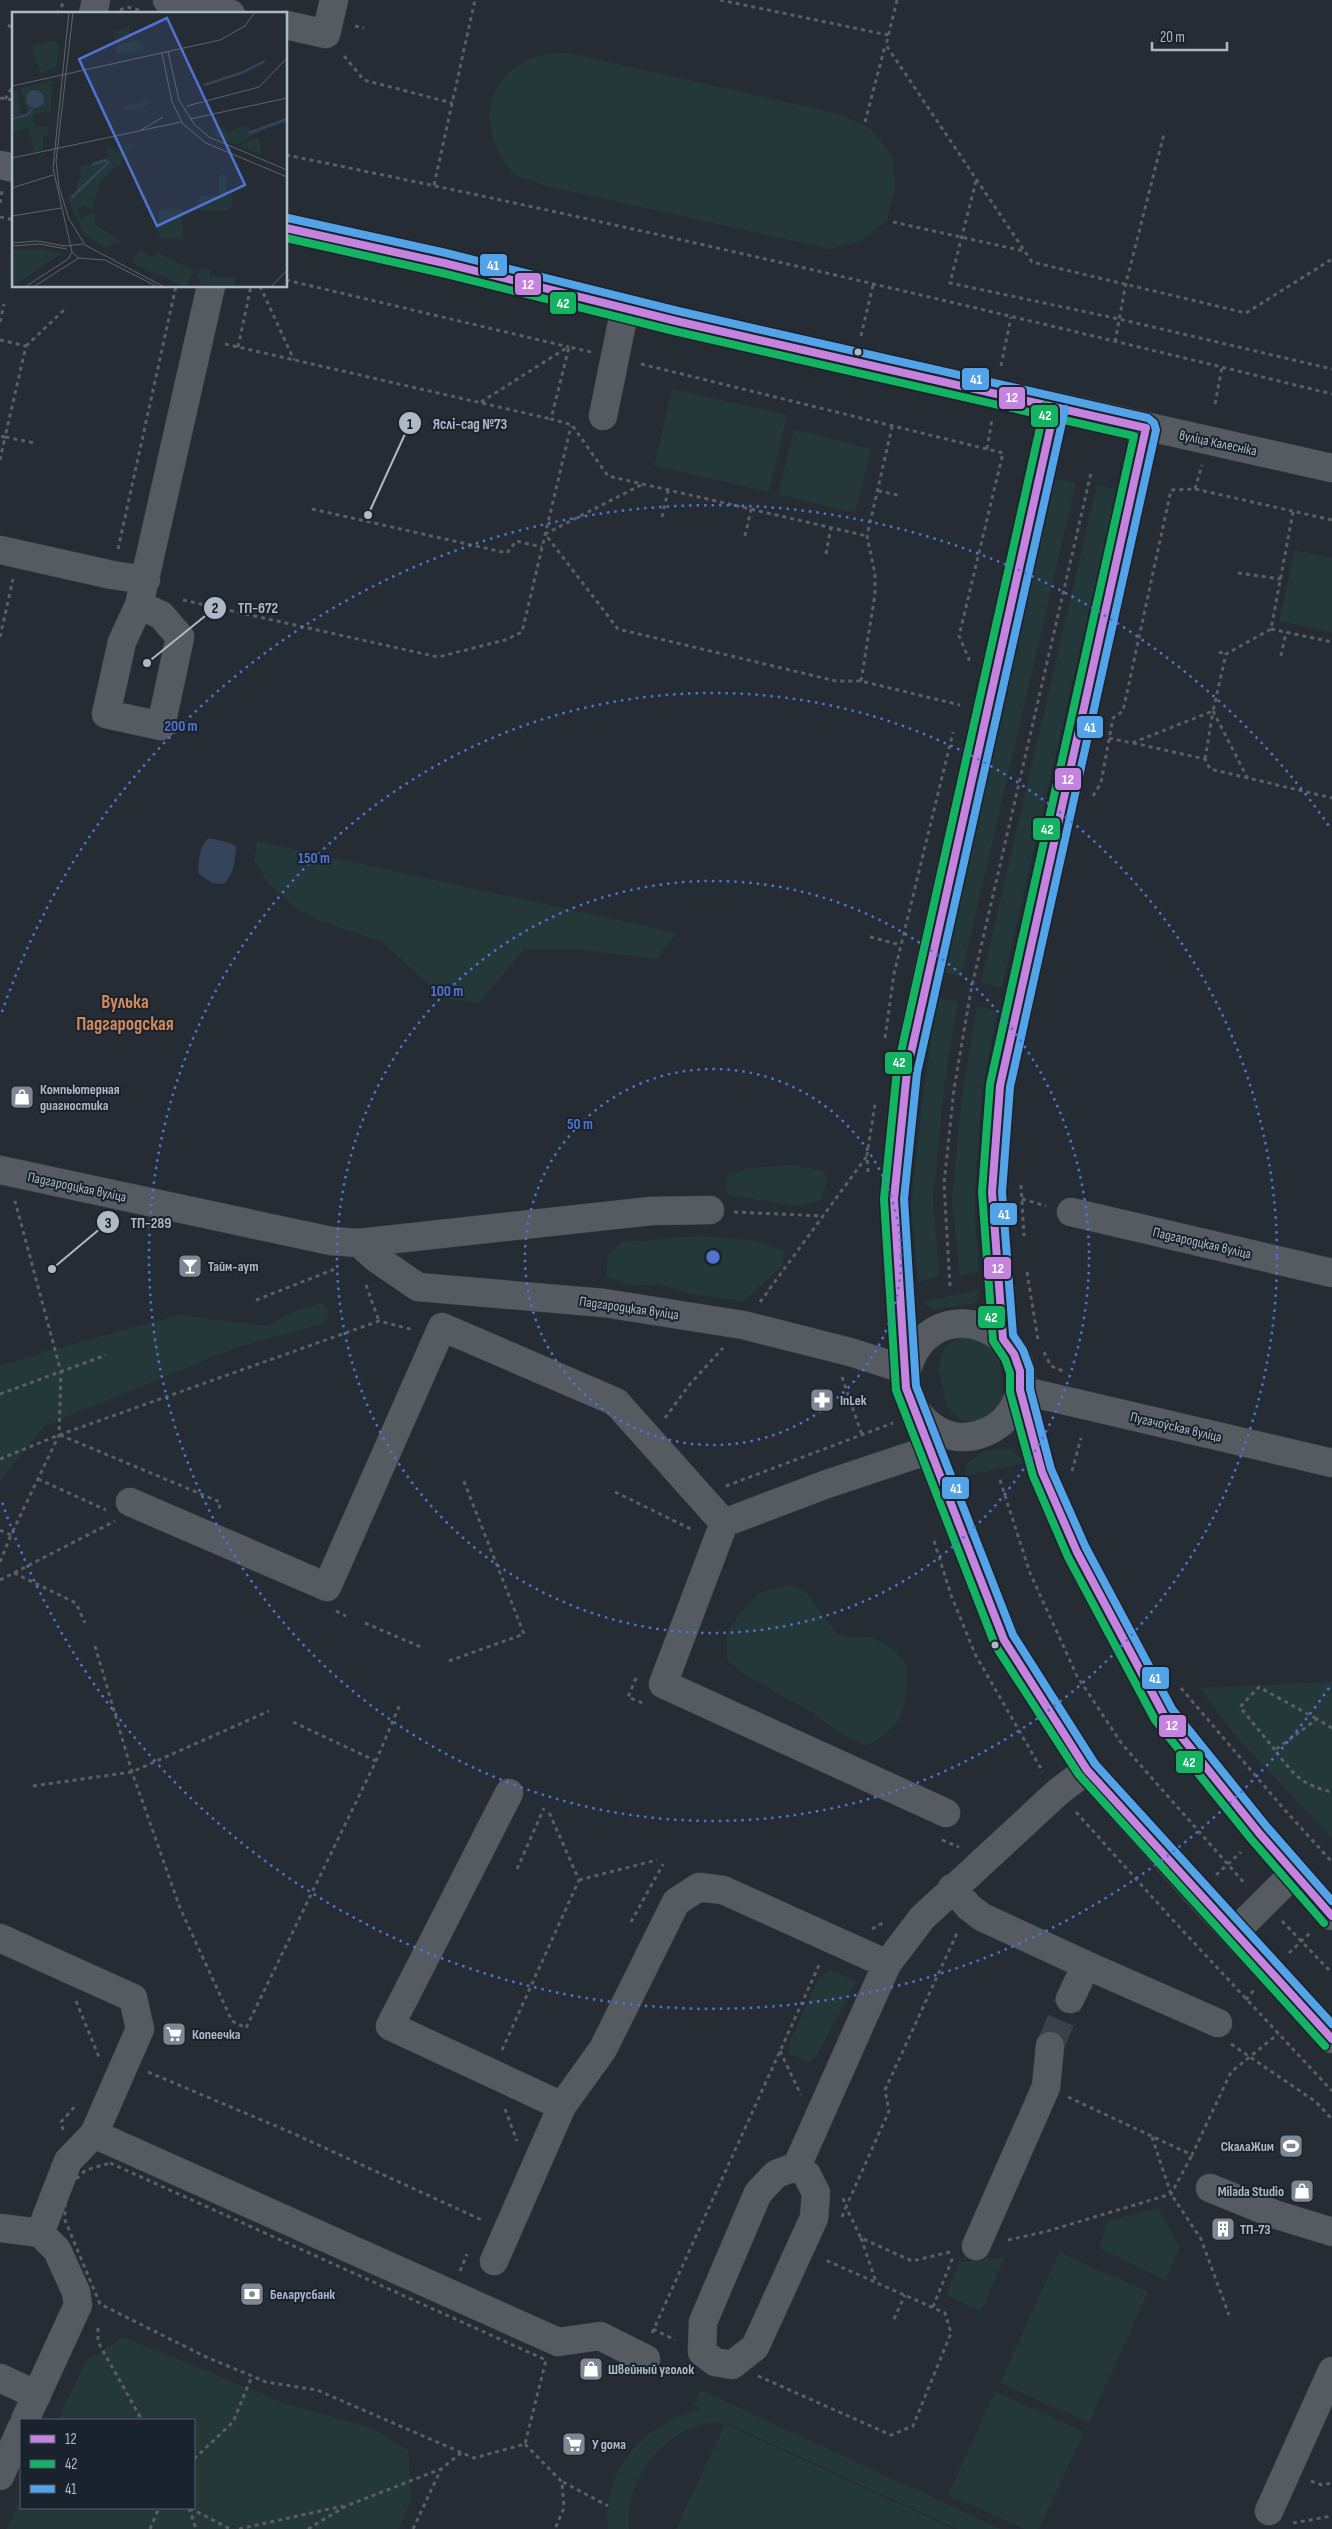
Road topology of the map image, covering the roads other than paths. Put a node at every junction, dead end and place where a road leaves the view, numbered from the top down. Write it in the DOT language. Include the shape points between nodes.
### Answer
graph roads {
  1 [pos="334,0"];
  2 [pos="156,6"];
  3 [pos="212,12"];
  4 [pos="288,25"];
  5 [pos="288,228"];
  6 [pos="211,288"];
  7 [pos="626,308"];
  8 [pos="1055,407"];
  9 [pos="603,416"];
  10 [pos="1146,428"];
  11 [pos="1332,468"];
  12 [pos="0,550"];
  13 [pos="4,1171"];
  14 [pos="710,1210"];
  15 [pos="1071,1212"];
  16 [pos="358,1252"];
  17 [pos="1332,1273"];
  18 [pos="1004,1339"];
  19 [pos="906,1370"];
  20 [pos="1020,1390"];
  21 [pos="904,1415"];
  22 [pos="929,1450"];
  23 [pos="1332,1463"];
  24 [pos="127,1510"];
  25 [pos="724,1523"];
  26 [pos="1087,1770"];
  27 [pos="509,1793"];
  28 [pos="946,1812"];
  29 [pos="1294,1873"];
  30 [pos="960,1898"];
  31 [pos="1332,1916"];
  32 [pos="1234,1933"];
  33 [pos="0,1938"];
  34 [pos="887,1964"];
  35 [pos="1086,1965"];
  36 [pos="1070,1999"];
  37 [pos="1218,2023"];
  38 [pos="1332,2039"];
  39 [pos="1050,2046"];
  40 [pos="562,2106"];
  41 [pos="94,2134"];
  42 [pos="797,2166"];
  43 [pos="1210,2188"];
  44 [pos="0,2228"];
  45 [pos="1332,2232"];
  46 [pos="40,2233"];
  47 [pos="976,2246"];
  48 [pos="494,2261"];
  49 [pos="644,2358"];
  50 [pos="1332,2371"];
  51 [pos="0,2378"];
  52 [pos="37,2395"];
  53 [pos="25,2419"];
  54 [pos="20,2431"];
  55 [pos="0,2476"];
  56 [pos="1278,2518"];
  1 -- 4 [label="street" via="326,34"];
  2 -- 3 [label="street"];
  5 -- 7 [label="street, вуліца Калесніка"];
  6 -- 12 [label="street" via="142,593 112,575"];
  7 -- 8 [label="street, вуліца Калесніка"];
  7 -- 9 [label="street"];
  8 -- 10 [label="street, вуліца Калесніка"];
  8 -- 19 [label="street" via="908,1071 894,1199"];
  10 -- 11 [label="street, вуліца Калесніка"];
  10 -- 18 [label="street" via="1000,1086 992,1192"];
  13 -- 16 [label="street, Падгародцкая вуліца" via="331,1241"];
  14 -- 16 [label="street, Падгародцкая вуліца" via="651,1211"];
  15 -- 17 [label="street, Падгародцкая вуліца"];
  16 -- 19 [label="street, Падгародцкая вуліца" via="376,1259 418,1287 604,1303 743,1325"];
  18 -- 19 [label="street" via="990,1329 974,1324 957,1323 941,1327 915,1348"];
  18 -- 20 [label="street" via="1020,1371"];
  19 -- 21 [label="street"];
  20 -- 21 [label="street" via="1012,1410 1002,1423 988,1432 972,1436 955,1437"];
  20 -- 23 [label="street, Пугачоўская вуліца"];
  20 -- 29 [label="street" via="1042,1472 1077,1552 1164,1716"];
  21 -- 22 [label="street"];
  22 -- 25 [label="street"];
  22 -- 26 [label="street" via="1004,1640"];
  24 -- 25 [label="street" via="327,1587 442,1328 616,1402"];
  25 -- 28 [label="street" via="663,1684"];
  26 -- 30 [label="street" via="1058,1792"];
  26 -- 32 [label="street"];
  27 -- 40 [label="street" via="390,2026"];
  29 -- 31 [label="street"];
  29 -- 32 [label="street"];
  30 -- 34 [label="street" via="922,1918"];
  30 -- 35 [label="street" via="982,1917"];
  32 -- 38 [label="street"];
  33 -- 41 [label="street" via="133,1998 140,2029"];
  34 -- 40 [label="street" via="723,1890 699,1887 676,1902 603,2049"];
  34 -- 42 [label="street"];
  35 -- 36 [label="street"];
  35 -- 37 [label="street"];
  39 -- 47 [label="street" via="1046,2087"];
  40 -- 48 [label="street"];
  41 -- 46 [label="street" via="68,2161"];
  41 -- 49 [label="street" via="446,2304 558,2342 600,2336"];
  42 -- 42 [label="street" via="776,2174 758,2193 703,2322 702,2352 715,2362 732,2365 755,2346 814,2218 816,2193 807,2175"];
  43 -- 45 [label="street" via="1274,2214"];
  44 -- 46 [label="street"];
  46 -- 52 [label="street" via="57,2250 76,2292 78,2305"];
  50 -- 56 [label="street"];
  51 -- 52 [label="street"];
  52 -- 53 [label="street"];
  54 -- 55 [label="street"];
}
